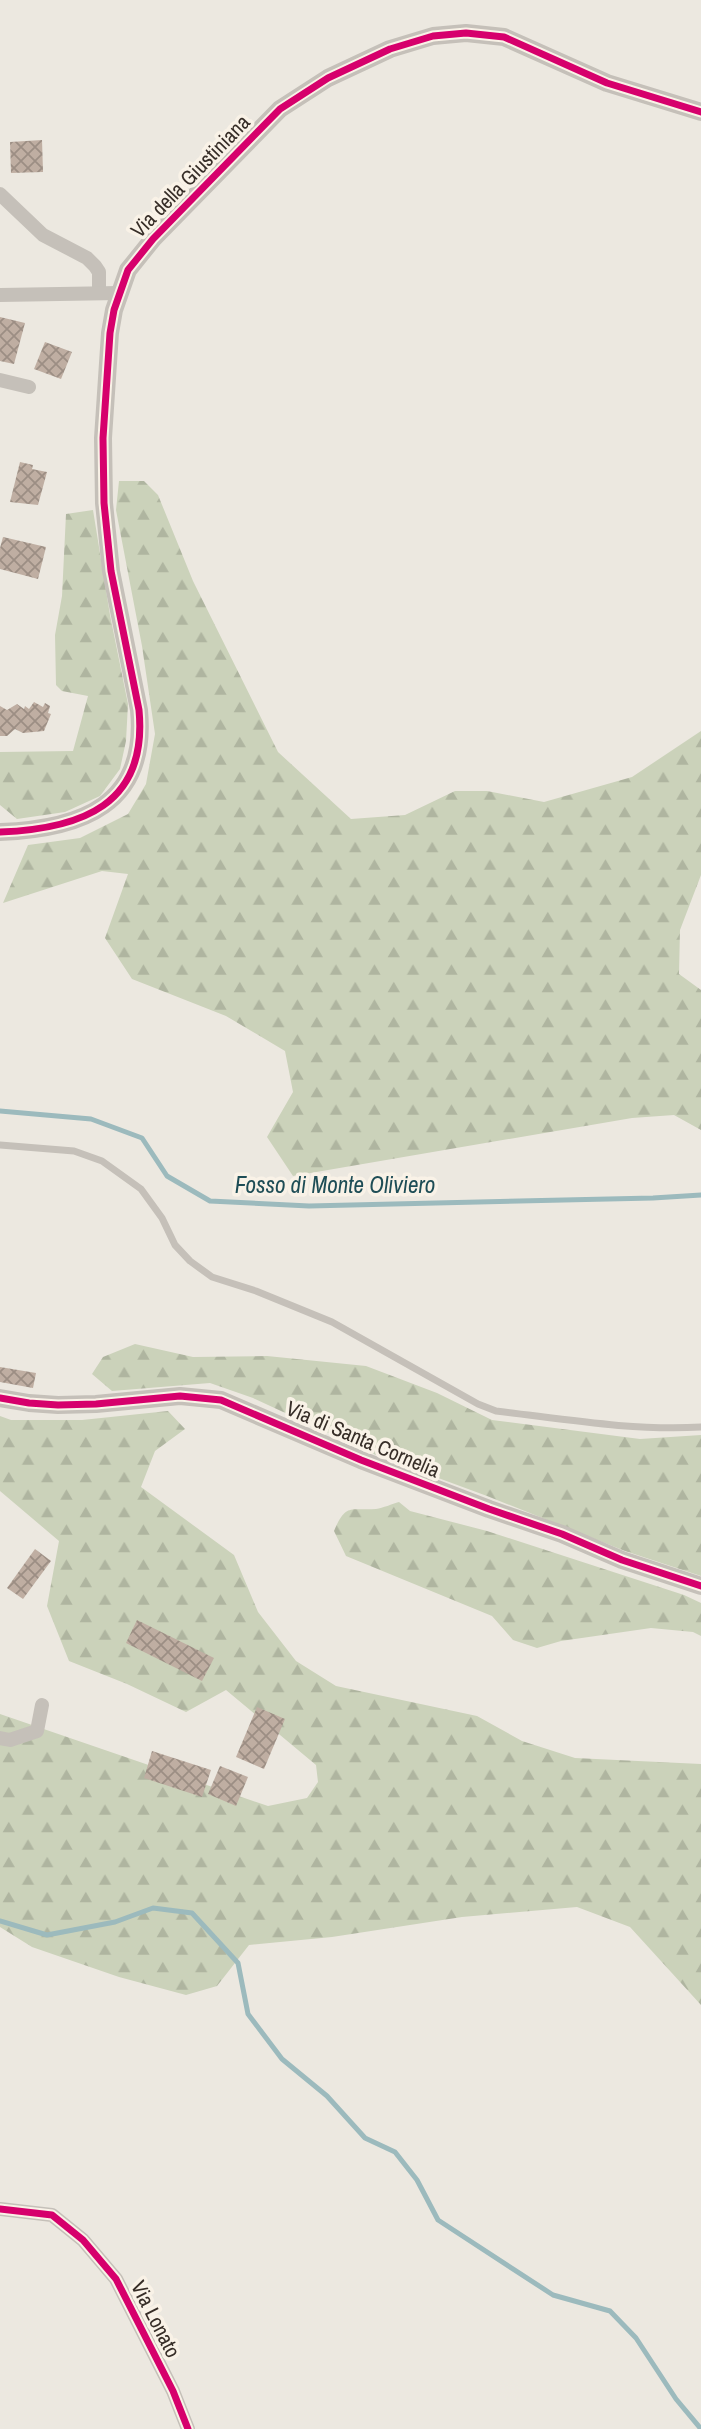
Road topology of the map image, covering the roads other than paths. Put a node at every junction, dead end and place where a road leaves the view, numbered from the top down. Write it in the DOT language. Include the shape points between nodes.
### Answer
graph roads {
  1 [pos="701,112"];
  2 [pos="0,194"];
  3 [pos="99,293"];
  4 [pos="119,293"];
  5 [pos="0,295"];
  6 [pos="0,380"];
  7 [pos="29,387"];
  8 [pos="0,832"];
  9 [pos="0,1145"];
  10 [pos="0,1398"];
  11 [pos="701,1427"];
  12 [pos="701,1586"];
  13 [pos="42,1705"];
  14 [pos="0,1738"];
  15 [pos="0,2209"];
  16 [pos="188,2429"];
  1 -- 4 [label="street, Via della Giustiniana" via="607,83 504,37 433,36 390,49 328,78 280,109 135,258"];
  2 -- 3 [label="street" via="43,235 95,265"];
  3 -- 4 [label="street"];
  3 -- 5 [label="street"];
  4 -- 8 [label="street, Via della Giustiniana" via="110,333 104,503 111,571 139,710 136,757 119,792 96,811 66,824"];
  6 -- 7 [label="street"];
  9 -- 11 [label="lane" via="74,1151 102,1161 141,1189 176,1245 212,1277 332,1322 478,1404 612,1426"];
  10 -- 12 [label="street, Via di Santa Cornelia" via="58,1405 180,1396 221,1400 378,1467"];
  13 -- 14 [label="street" via="37,1731 10,1740"];
  15 -- 16 [label="street, Via Lonato" via="52,2215 83,2240 116,2278"];
}
